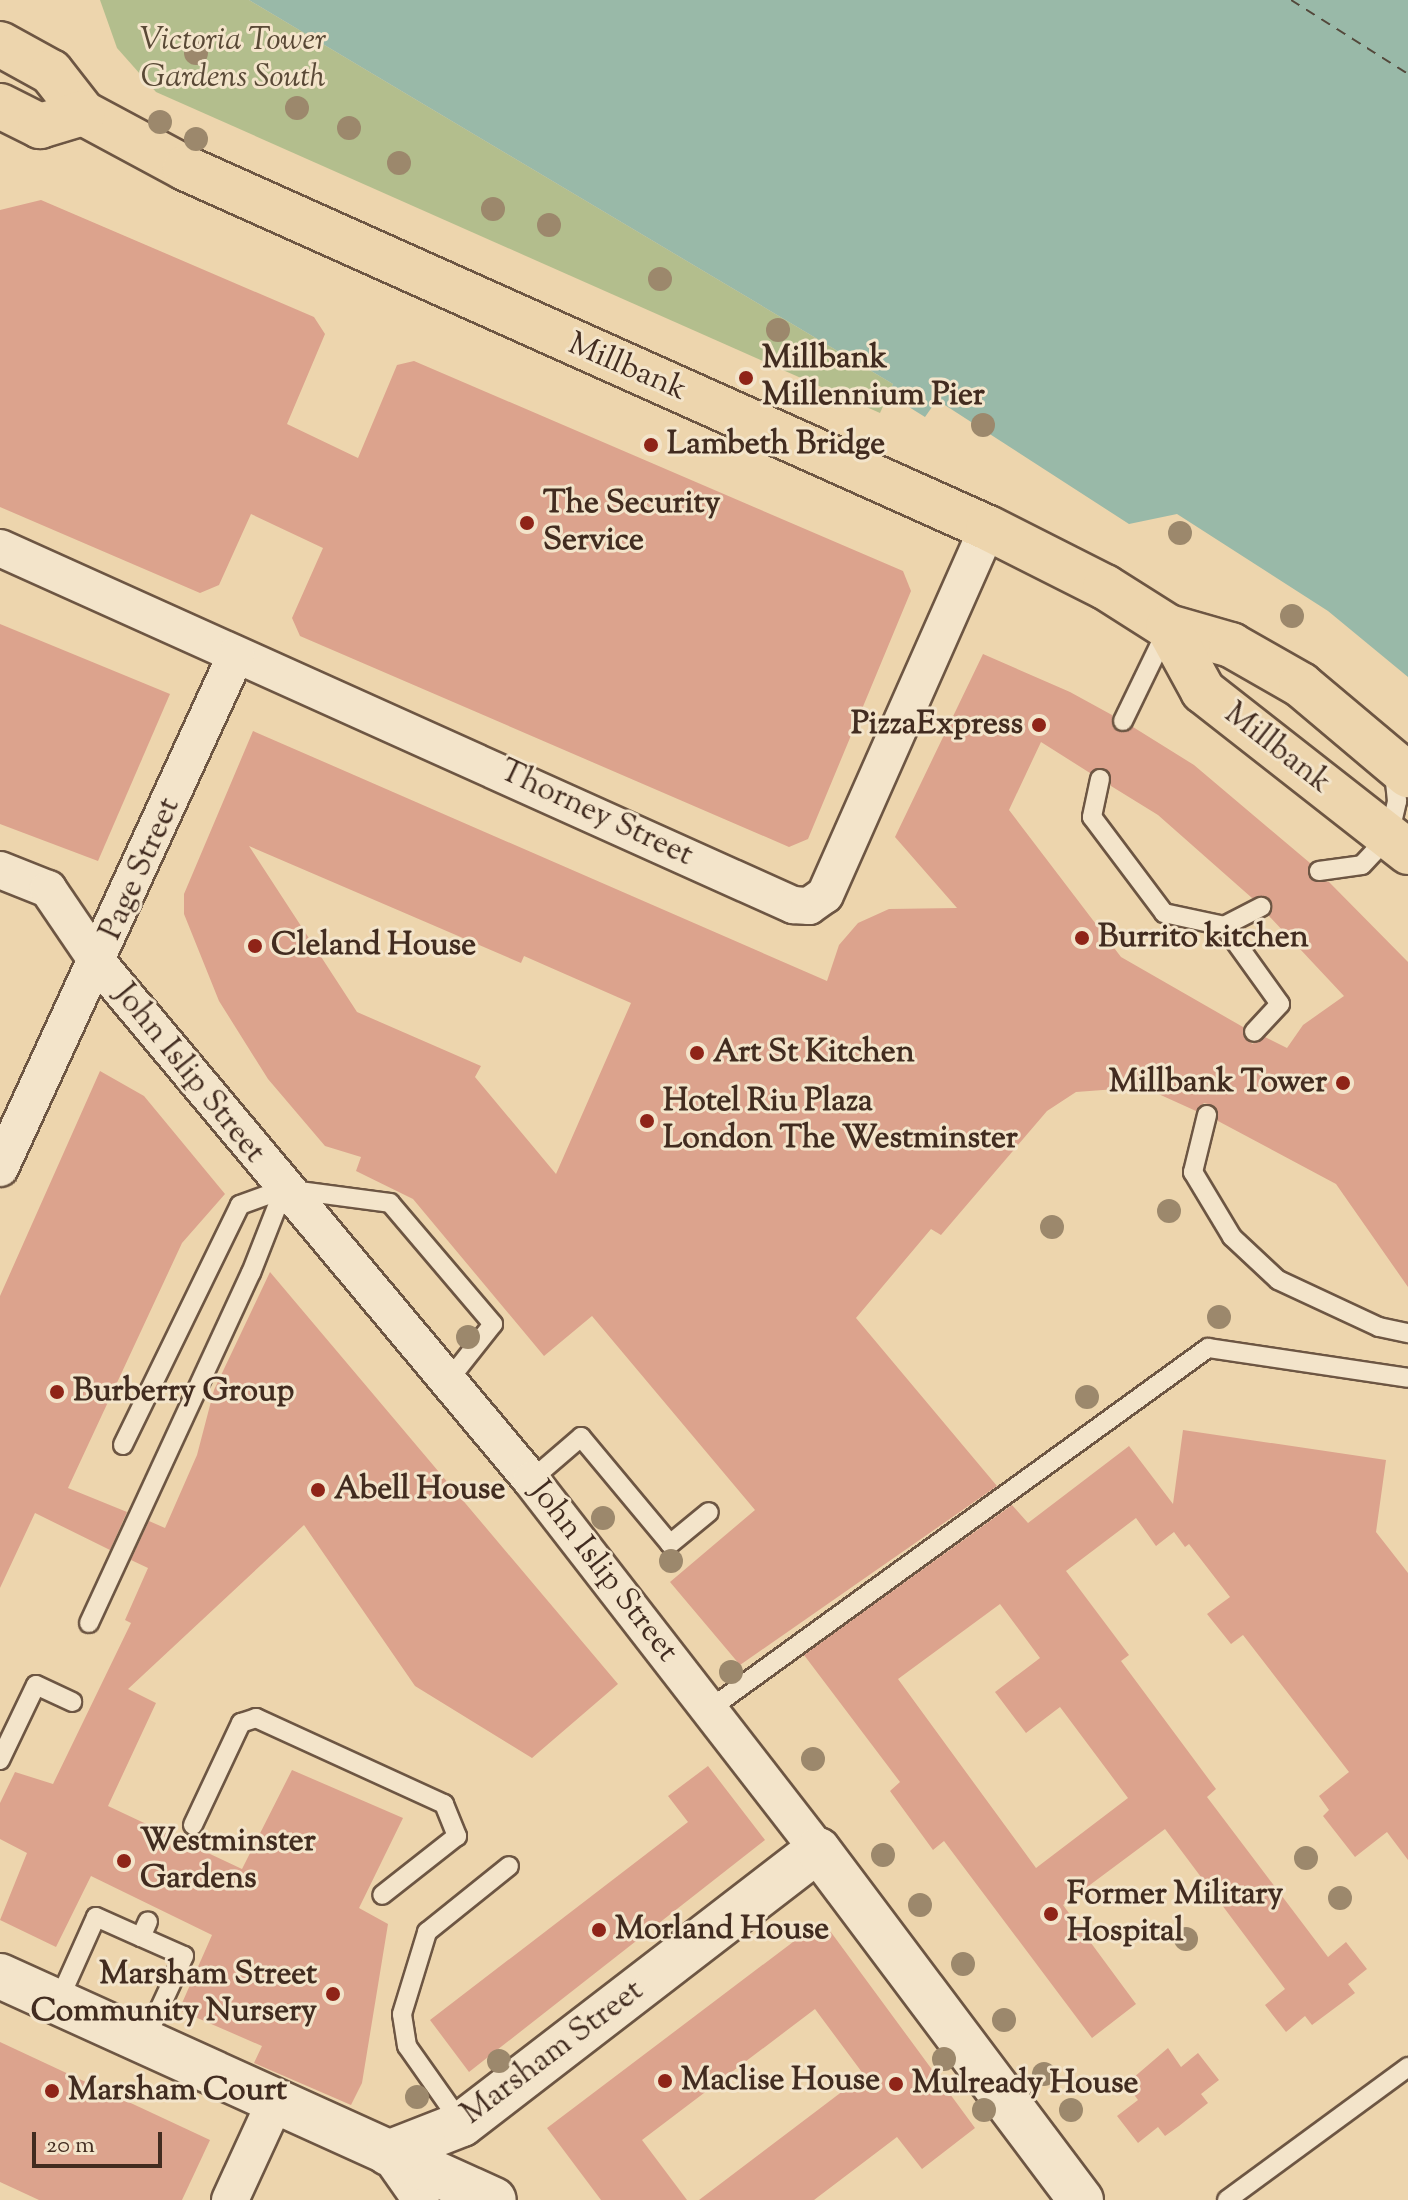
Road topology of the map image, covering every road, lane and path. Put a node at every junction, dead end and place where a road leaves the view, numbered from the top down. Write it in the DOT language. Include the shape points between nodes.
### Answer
graph roads {
  1 [pos="0,44"];
  2 [pos="0,106"];
  3 [pos="83,113"];
  4 [pos="988,528"];
  5 [pos="0,548"];
  6 [pos="1168,627"];
  7 [pos="236,655"];
  8 [pos="1123,721"];
  9 [pos="1401,769"];
  10 [pos="1100,779"];
  11 [pos="1399,844"];
  12 [pos="0,870"];
  13 [pos="1319,871"];
  14 [pos="1261,907"];
  15 [pos="1224,926"];
  16 [pos="99,964"];
  17 [pos="1254,1032"];
  18 [pos="1207,1115"];
  19 [pos="0,1168"];
  20 [pos="284,1189"];
  21 [pos="1408,1333"];
  22 [pos="1408,1378"];
  23 [pos="448,1381"];
  24 [pos="123,1445"];
  25 [pos="531,1480"];
  26 [pos="709,1512"];
  27 [pos="89,1623"];
  28 [pos="72,1702"];
  29 [pos="711,1708"];
  30 [pos="0,1760"];
  31 [pos="193,1825"];
  32 [pos="818,1850"];
  33 [pos="509,1866"];
  34 [pos="382,1895"];
  35 [pos="0,1976"];
  36 [pos="58,2002"];
  37 [pos="144,2042"];
  38 [pos="1408,2067"];
  39 [pos="275,2102"];
  40 [pos="462,2124"];
  41 [pos="388,2153"];
  42 [pos="230,2200"];
  43 [pos="421,2200"];
  44 [pos="494,2200"];
  45 [pos="1081,2200"];
  46 [pos="1227,2200"];
  1 -- 3 [label="main road, Millbank" via="51,72"];
  2 -- 3 [label="main road" via="40,126"];
  3 -- 4 [label="main road, Millbank" via="324,234"];
  4 -- 6 [label="main road, Millbank" via="1105,587"];
  4 -- 7 [label="street, Thorney Street" via="825,895 809,906 793,905"];
  5 -- 7 [label="street, Thorney Street"];
  6 -- 8 [label="lane"];
  6 -- 9 [label="main road, Millbank" via="1231,645 1301,685"];
  6 -- 11 [label="main road, Millbank" via="1203,691"];
  7 -- 16 [label="street, Page Street"];
  9 -- 11 [label="lane"];
  10 -- 15 [label="lane" via="1092,817 1164,913"];
  11 -- 13 [label="lane" via="1362,865"];
  12 -- 16 [label="street, John Islip Street" via="48,889"];
  14 -- 15 [label="lane"];
  15 -- 17 [label="lane" via="1280,1004"];
  16 -- 19 [label="street, Page Street"];
  16 -- 20 [label="street, John Islip Street"];
  18 -- 21 [label="lane" via="1193,1172 1232,1237 1278,1280 1379,1327"];
  20 -- 23 [label="street, John Islip Street"];
  20 -- 23 [label="lane" via="395,1208 493,1324"];
  20 -- 24 [label="lane" via="240,1205"];
  20 -- 27 [label="lane" via="251,1273"];
  22 -- 29 [label="lane" via="1208,1348 968,1507"];
  23 -- 25 [label="street, John Islip Street"];
  25 -- 26 [label="lane" via="581,1437 670,1544"];
  25 -- 29 [label="street, John Islip Street"];
  28 -- 30 [label="lane" via="36,1685"];
  29 -- 32 [label="street, John Islip Street"];
  31 -- 34 [label="lane" via="241,1723 256,1718 444,1804 457,1836"];
  32 -- 40 [label="main road, Marsham Street"];
  32 -- 45 [label="main road, John Islip Street"];
  33 -- 40 [label="lane" via="427,1932 402,2014 407,2046"];
  35 -- 36 [label="main road"];
  36 -- 37 [label="main road"];
  36 -- 37 [label="lane" via="96,1917 144,1929 184,1956"];
  37 -- 39 [label="main road"];
  38 -- 46 [label="lane"];
  39 -- 41 [label="main road"];
  39 -- 42 [label="street"];
  40 -- 41 [label="main road, Marsham Street"];
  41 -- 43 [label="street"];
  41 -- 44 [label="main road"];
}
